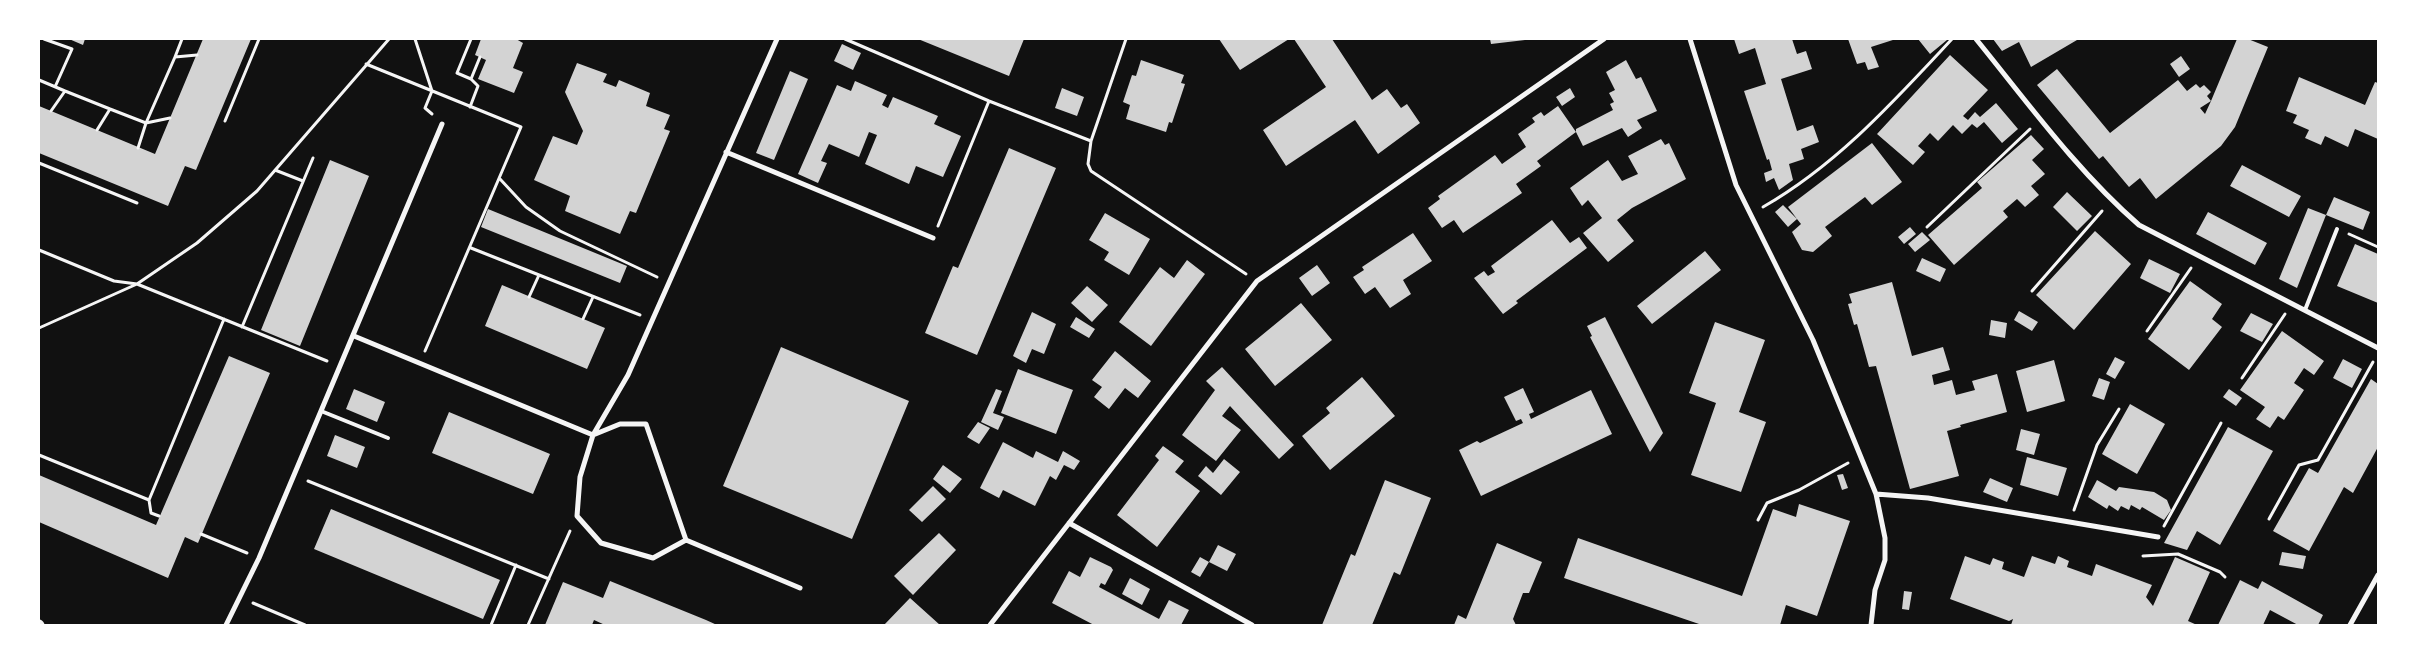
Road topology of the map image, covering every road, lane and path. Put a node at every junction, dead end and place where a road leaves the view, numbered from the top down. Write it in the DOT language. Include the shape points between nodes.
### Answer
graph roads {
  1 [pos="44,39"];
  2 [pos="182,39"];
  3 [pos="260,39"];
  4 [pos="388,39"];
  5 [pos="415,39"];
  6 [pos="471,39"];
  7 [pos="777,39"];
  8 [pos="844,39"];
  9 [pos="1126,39"];
  10 [pos="1604,39"];
  11 [pos="1690,39"];
  12 [pos="1952,39"];
  13 [pos="1976,39"];
  14 [pos="197,55"];
  15 [pos="174,57"];
  16 [pos="480,57"];
  17 [pos="366,64"];
  18 [pos="471,79"];
  19 [pos="39,80"];
  20 [pos="55,87"];
  21 [pos="65,91"];
  22 [pos="432,91"];
  23 [pos="990,102"];
  24 [pos="470,107"];
  25 [pos="110,109"];
  26 [pos="51,111"];
  27 [pos="170,118"];
  28 [pos="2040,119"];
  29 [pos="225,121"];
  30 [pos="146,124"];
  31 [pos="442,124"];
  32 [pos="97,130"];
  33 [pos="1091,141"];
  34 [pos="138,148"];
  35 [pos="726,152"];
  36 [pos="313,158"];
  37 [pos="39,163"];
  38 [pos="275,170"];
  39 [pos="500,178"];
  40 [pos="303,181"];
  41 [pos="2111,201"];
  42 [pos="137,203"];
  43 [pos="1751,215"];
  44 [pos="1927,227"];
  45 [pos="2337,229"];
  46 [pos="933,238"];
  47 [pos="2378,247"];
  48 [pos="471,248"];
  49 [pos="39,250"];
  50 [pos="2200,256"];
  51 [pos="539,275"];
  52 [pos="1257,281"];
  53 [pos="668,282"];
  54 [pos="137,284"];
  55 [pos="2032,292"];
  56 [pos="529,297"];
  57 [pos="593,297"];
  58 [pos="2292,304"];
  59 [pos="2305,310"];
  60 [pos="224,319"];
  61 [pos="583,319"];
  62 [pos="652,320"];
  63 [pos="242,326"];
  64 [pos="39,328"];
  65 [pos="2146,331"];
  66 [pos="354,336"];
  67 [pos="2378,348"];
  68 [pos="2374,361"];
  69 [pos="420,363"];
  70 [pos="341,367"];
  71 [pos="2242,378"];
  72 [pos="2119,409"];
  73 [pos="321,411"];
  74 [pos="2221,423"];
  75 [pos="594,435"];
  76 [pos="388,438"];
  77 [pos="39,455"];
  78 [pos="1860,457"];
  79 [pos="293,475"];
  80 [pos="1876,494"];
  81 [pos="149,500"];
  82 [pos="159,516"];
  83 [pos="576,516"];
  84 [pos="2269,519"];
  85 [pos="1758,520"];
  86 [pos="2071,522"];
  87 [pos="1069,523"];
  88 [pos="200,534"];
  89 [pos="2158,537"];
  90 [pos="686,540"];
  91 [pos="2143,556"];
  92 [pos="259,558"];
  93 [pos="516,565"];
  94 [pos="2378,575"];
  95 [pos="2225,577"];
  96 [pos="549,579"];
  97 [pos="800,588"];
  98 [pos="241,598"];
  99 [pos="226,625"];
  100 [pos="305,625"];
  101 [pos="491,625"];
  102 [pos="528,625"];
  103 [pos="990,625"];
  104 [pos="1252,625"];
  105 [pos="1871,625"];
  106 [pos="2350,625"];
  1 -- 20 [label="path" via="72,49"];
  2 -- 15 [label="path"];
  3 -- 29 [label="path"];
  4 -- 17 [label="path"];
  5 -- 22 [label="path"];
  6 -- 18 [label="path" via="457,73"];
  7 -- 35 [label="street"];
  8 -- 23 [label="path"];
  9 -- 33 [label="path"];
  10 -- 52 [label="street"];
  11 -- 43 [label="street" via="1736,185"];
  12 -- 43 [label="path" via="1840,153 1790,192"];
  13 -- 28 [label="street"];
  14 -- 15 [label="path"];
  15 -- 30 [label="path"];
  16 -- 18 [label="path"];
  17 -- 22 [label="path"];
  17 -- 38 [label="path"];
  18 -- 24 [label="path" via="478,86"];
  19 -- 20 [label="path"];
  20 -- 21 [label="path"];
  21 -- 25 [label="path"];
  21 -- 26 [label="path"];
  22 -- 24 [label="path"];
  22 -- 31 [label="path" via="425,108"];
  23 -- 33 [label="path"];
  23 -- 46 [label="path"];
  24 -- 39 [label="path" via="521,127"];
  25 -- 30 [label="path"];
  25 -- 32 [label="path"];
  27 -- 30 [label="path"];
  28 -- 41 [label="street"];
  28 -- 44 [label="path"];
  30 -- 34 [label="path"];
  31 -- 66 [label="street"];
  33 -- 52 [label="path" via="1088,164 1091,171"];
  35 -- 46 [label="street"];
  35 -- 53 [label="street"];
  36 -- 40 [label="path"];
  37 -- 42 [label="path"];
  38 -- 40 [label="path"];
  38 -- 54 [label="path" via="257,191 197,243"];
  39 -- 48 [label="path"];
  39 -- 53 [label="path" via="526,207 560,230"];
  40 -- 63 [label="path"];
  41 -- 50 [label="street" via="2139,225"];
  41 -- 55 [label="path"];
  43 -- 78 [label="street" via="1813,340"];
  45 -- 47 [label="path"];
  45 -- 59 [label="lane"];
  48 -- 51 [label="path"];
  48 -- 69 [label="path"];
  49 -- 54 [label="path" via="114,281"];
  50 -- 58 [label="street"];
  50 -- 65 [label="path"];
  51 -- 56 [label="path"];
  51 -- 57 [label="path"];
  52 -- 87 [label="street"];
  53 -- 62 [label="street"];
  54 -- 60 [label="path"];
  54 -- 64 [label="path"];
  57 -- 61 [label="path"];
  57 -- 62 [label="path"];
  58 -- 59 [label="street"];
  58 -- 71 [label="path"];
  59 -- 67 [label="street"];
  60 -- 63 [label="path"];
  60 -- 81 [label="path"];
  62 -- 75 [label="street" via="628,375"];
  63 -- 70 [label="path"];
  66 -- 69 [label="street"];
  66 -- 70 [label="street"];
  68 -- 84 [label="path" via="2318,460 2299,465"];
  69 -- 75 [label="street"];
  70 -- 73 [label="street"];
  72 -- 86 [label="path" via="2097,445"];
  73 -- 76 [label="lane"];
  73 -- 79 [label="street"];
  74 -- 89 [label="path"];
  75 -- 83 [label="street" via="580,477"];
  75 -- 90 [label="street" via="620,424 646,424"];
  77 -- 81 [label="path"];
  78 -- 80 [label="street"];
  78 -- 85 [label="path" via="1799,490 1767,503"];
  79 -- 92 [label="street"];
  79 -- 93 [label="path"];
  80 -- 86 [label="street" via="1928,498"];
  80 -- 105 [label="street" via="1884,532 1885,560 1875,590"];
  81 -- 82 [label="path" via="151,513"];
  83 -- 90 [label="street" via="601,543 653,558"];
  83 -- 96 [label="path"];
  86 -- 89 [label="street"];
  87 -- 103 [label="street"];
  87 -- 104 [label="street"];
  88 -- 92 [label="path"];
  90 -- 97 [label="street"];
  91 -- 95 [label="path" via="2178,554"];
  92 -- 98 [label="street"];
  93 -- 96 [label="path"];
  93 -- 101 [label="path"];
  94 -- 106 [label="street"];
  96 -- 102 [label="path"];
  98 -- 99 [label="street"];
  98 -- 100 [label="path"];
}
